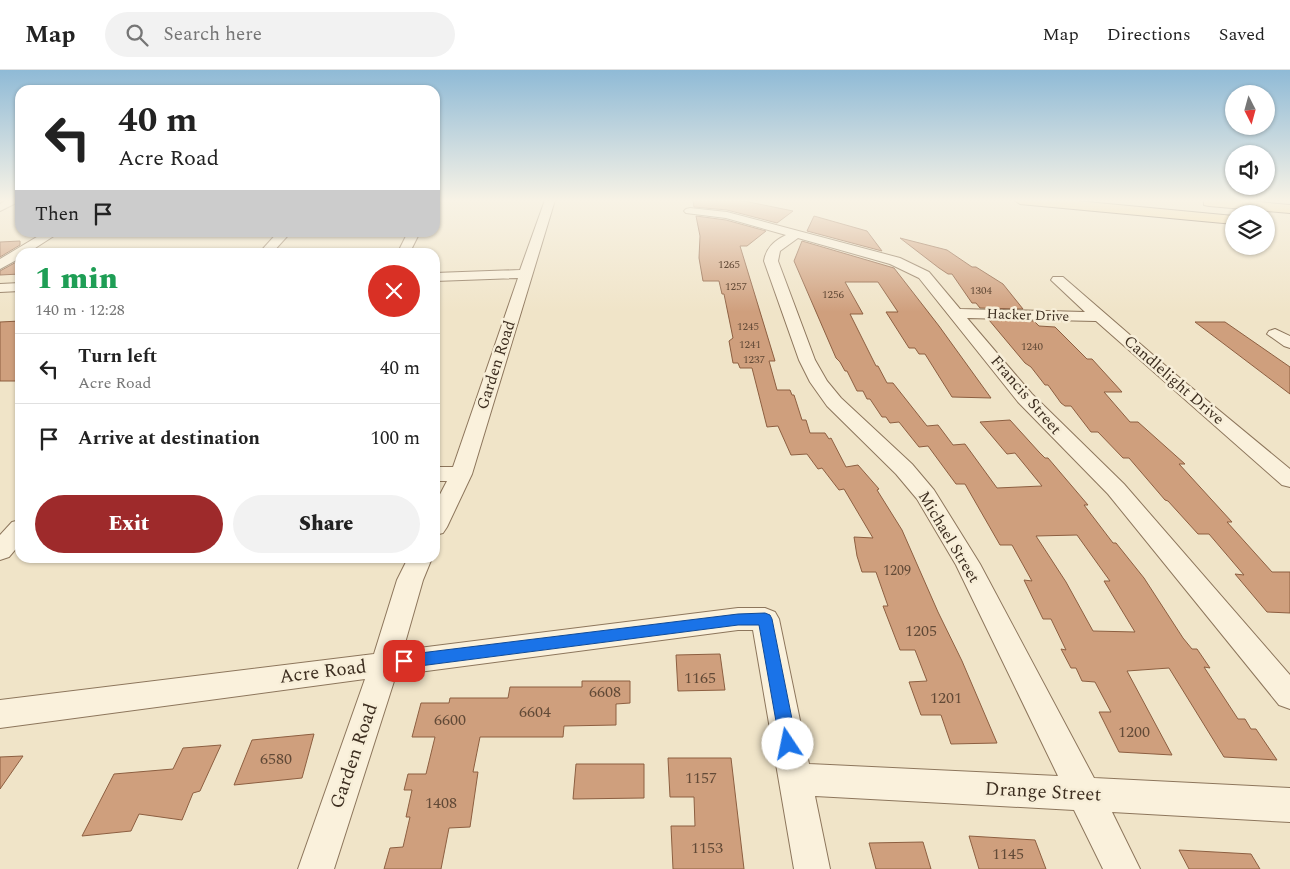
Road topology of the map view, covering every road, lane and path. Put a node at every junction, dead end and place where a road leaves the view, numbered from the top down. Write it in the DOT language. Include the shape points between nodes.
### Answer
graph roads {
  1 [pos="46,237"];
  2 [pos="280,237"];
  3 [pos="538,237"];
  4 [pos="789,237"];
  5 [pos="809,237"];
  6 [pos="29,248"];
  7 [pos="270,248"];
  8 [pos="15,256"];
  9 [pos="0,265"];
  10 [pos="526,274"];
  11 [pos="440,277"];
  12 [pos="1058,280"];
  13 [pos="15,287"];
  14 [pos="0,288"];
  15 [pos="957,313"];
  16 [pos="1100,317"];
  17 [pos="1275,334"];
  18 [pos="1290,343"];
  19 [pos="440,474"];
  20 [pos="460,474"];
  21 [pos="1290,480"];
  22 [pos="440,516"];
  23 [pos="15,534"];
  24 [pos="0,551"];
  25 [pos="418,563"];
  26 [pos="385,664"];
  27 [pos="1290,696"];
  28 [pos="0,714"];
  29 [pos="795,779"];
  30 [pos="1084,794"];
  31 [pos="1290,805"];
  32 [pos="316,869"];
  33 [pos="812,869"];
  34 [pos="1122,869"];
  1 -- 6 [label="street"];
  2 -- 7 [label="street"];
  3 -- 10 [label="street, Garden Road"];
  4 -- 30 [label="street, Michael Street" via="775,248 771,261 807,360 834,402 926,494 968,564"];
  5 -- 15 [label="street, Francis Street" via="908,265 924,275"];
  8 -- 9 [label="street"];
  10 -- 11 [label="street"];
  10 -- 20 [label="street, Garden Road"];
  12 -- 16 [label="street, Candlelight Drive"];
  13 -- 14 [label="street"];
  15 -- 16 [label="street, Hacker Drive"];
  15 -- 27 [label="street, Francis Street" via="1040,415 1116,488"];
  16 -- 21 [label="street, Candlelight Drive"];
  17 -- 18 [label="street"];
  19 -- 20 [label="street"];
  20 -- 22 [label="street, Garden Road"];
  23 -- 24 [label="street"];
  25 -- 26 [label="street, Garden Road"];
  26 -- 28 [label="street, Acre Road"];
  26 -- 29 [label="street, Acre Road" via="738,619 765,619"];
  26 -- 32 [label="street, Garden Road"];
  29 -- 30 [label="street, Drange Street"];
  29 -- 33 [label="street"];
  30 -- 31 [label="street, Drange Street"];
  30 -- 34 [label="street, Michael Street"];
}
